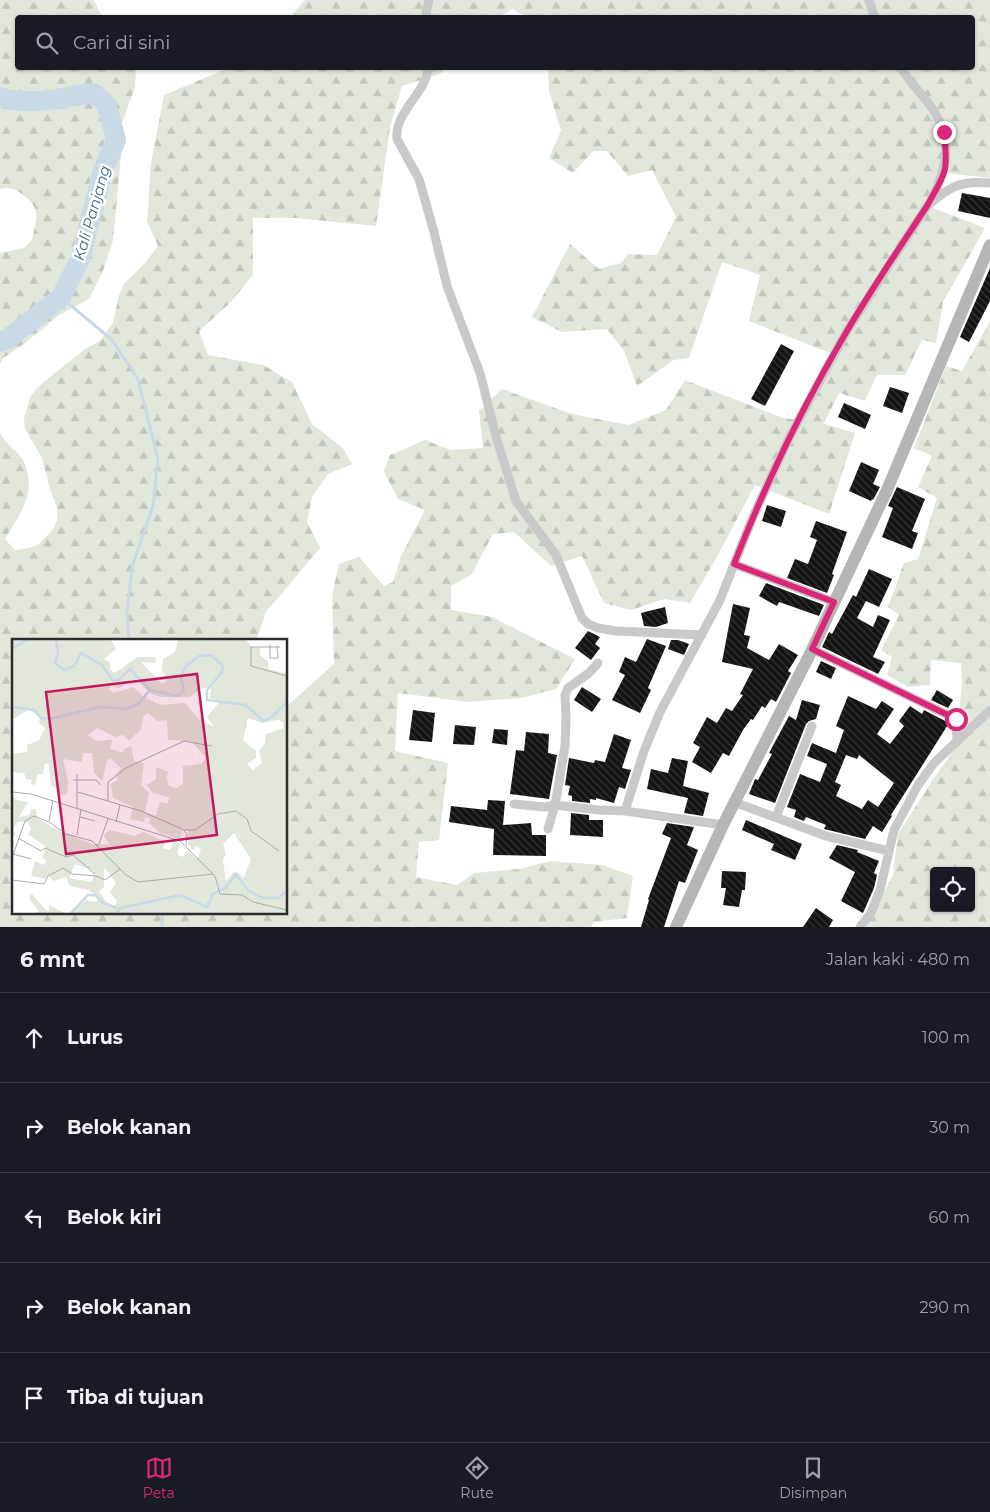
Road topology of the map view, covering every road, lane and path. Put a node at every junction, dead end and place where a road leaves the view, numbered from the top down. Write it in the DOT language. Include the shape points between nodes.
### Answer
graph roads {
  1 [pos="429,0"];
  2 [pos="869,0"];
  3 [pos="426,15"];
  4 [pos="874,15"];
  5 [pos="427,70"];
  6 [pos="903,70"];
  7 [pos="990,183"];
  8 [pos="927,206"];
  9 [pos="990,245"];
  10 [pos="734,564"];
  11 [pos="834,602"];
  12 [pos="702,636"];
  13 [pos="812,649"];
  14 [pos="598,663"];
  15 [pos="990,710"];
  16 [pos="812,726"];
  17 [pos="957,741"];
  18 [pos="734,802"];
  19 [pos="514,804"];
  20 [pos="555,805"];
  21 [pos="626,811"];
  22 [pos="776,816"];
  23 [pos="723,825"];
  24 [pos="548,829"];
  25 [pos="889,851"];
  26 [pos="676,927"];
  27 [pos="860,927"];
  1 -- 3 [label="street"];
  2 -- 4 [label="street"];
  5 -- 12 [label="street" via="399,124 397,139 418,179 447,286 480,373 516,501 556,555 582,618 588,624 616,631"];
  6 -- 8 [label="street" via="934,111 944,132 944,170"];
  7 -- 8 [label="street" via="954,186"];
  8 -- 10 [label="street" via="847,331 792,432"];
  9 -- 11 [label="street" via="887,490"];
  10 -- 11 [label="street"];
  10 -- 12 [label="street"];
  11 -- 13 [label="street"];
  12 -- 21 [label="street" via="660,712"];
  13 -- 17 [label="street" via="956,719"];
  13 -- 18 [label="street"];
  14 -- 20 [label="street" via="564,695 565,746"];
  15 -- 17 [label="street"];
  16 -- 22 [label="street"];
  17 -- 25 [label="street" via="934,763 918,785 894,830"];
  18 -- 22 [label="street"];
  18 -- 23 [label="street"];
  19 -- 20 [label="street"];
  20 -- 21 [label="street"];
  20 -- 24 [label="street"];
  21 -- 23 [label="street"];
  22 -- 25 [label="street" via="826,836"];
  23 -- 26 [label="street"];
  25 -- 27 [label="street" via="880,890 871,912"];
}
